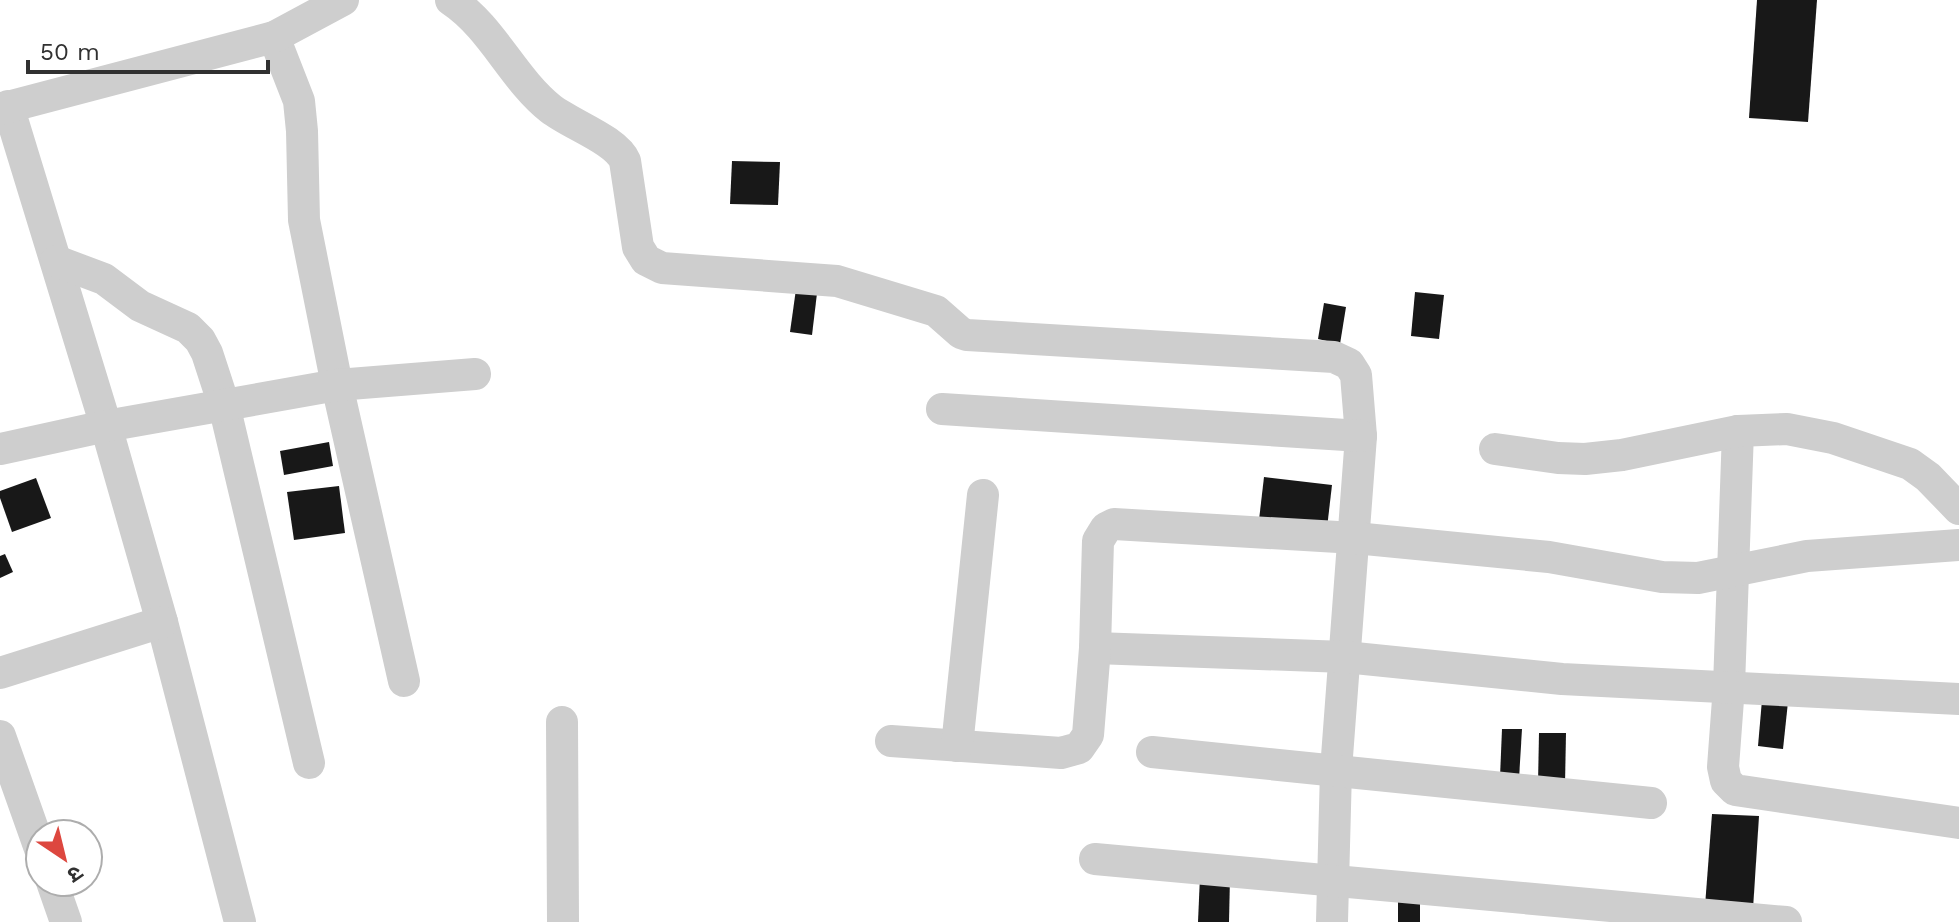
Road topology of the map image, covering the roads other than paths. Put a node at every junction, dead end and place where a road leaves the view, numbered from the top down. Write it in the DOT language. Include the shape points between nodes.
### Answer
graph roads {
  1 [pos="343,0"];
  2 [pos="451,0"];
  3 [pos="274,37"];
  4 [pos="4,107"];
  5 [pos="56,261"];
  6 [pos="475,374"];
  7 [pos="337,385"];
  8 [pos="224,405"];
  9 [pos="942,409"];
  10 [pos="106,426"];
  11 [pos="1738,431"];
  12 [pos="1361,436"];
  13 [pos="0,449"];
  14 [pos="1495,449"];
  15 [pos="983,495"];
  16 [pos="1959,509"];
  17 [pos="1355,538"];
  18 [pos="1959,545"];
  19 [pos="1733,569"];
  20 [pos="162,622"];
  21 [pos="1095,648"];
  22 [pos="1345,657"];
  23 [pos="0,673"];
  24 [pos="404,681"];
  25 [pos="1729,686"];
  26 [pos="1959,699"];
  27 [pos="562,722"];
  28 [pos="0,736"];
  29 [pos="891,741"];
  30 [pos="957,746"];
  31 [pos="1152,752"];
  32 [pos="309,763"];
  33 [pos="1336,770"];
  34 [pos="1651,803"];
  35 [pos="29,818"];
  36 [pos="1959,823"];
  37 [pos="1095,859"];
  38 [pos="1332,880"];
  39 [pos="58,898"];
  40 [pos="66,922"];
  41 [pos="240,922"];
  42 [pos="563,922"];
  43 [pos="1332,922"];
  44 [pos="1786,922"];
  1 -- 3 [label="street"];
  2 -- 12 [label="street" via="486,32 548,107 621,151 638,247 646,260 662,268 837,281 936,311 967,335 1334,357 1349,364 1356,375"];
  3 -- 4 [label="street"];
  3 -- 7 [label="street" via="299,101 304,220"];
  4 -- 5 [label="street"];
  5 -- 8 [label="street" via="104,279 140,306 188,328 207,353"];
  5 -- 10 [label="street"];
  6 -- 7 [label="street"];
  7 -- 8 [label="street"];
  7 -- 24 [label="street"];
  8 -- 10 [label="street"];
  8 -- 32 [label="street"];
  9 -- 12 [label="street"];
  10 -- 13 [label="street"];
  10 -- 20 [label="street"];
  11 -- 14 [label="street" via="1585,459"];
  11 -- 16 [label="street" via="1787,429 1910,464"];
  11 -- 19 [label="street"];
  12 -- 17 [label="street"];
  15 -- 30 [label="street"];
  17 -- 19 [label="street" via="1549,557 1662,577 1698,578"];
  17 -- 21 [label="street" via="1114,524 1098,541"];
  17 -- 22 [label="street"];
  18 -- 19 [label="street" via="1807,556"];
  19 -- 25 [label="street"];
  20 -- 23 [label="street"];
  20 -- 41 [label="street"];
  21 -- 22 [label="street"];
  21 -- 30 [label="street" via="1088,735 1079,748 1061,753"];
  22 -- 25 [label="street" via="1562,679"];
  22 -- 33 [label="street"];
  25 -- 26 [label="street"];
  25 -- 36 [label="street" via="1723,767 1735,790"];
  27 -- 42 [label="street"];
  28 -- 35 [label="street"];
  29 -- 30 [label="street"];
  31 -- 33 [label="street"];
  33 -- 34 [label="street"];
  33 -- 38 [label="street"];
  37 -- 38 [label="street"];
  38 -- 43 [label="street"];
  38 -- 44 [label="street"];
  39 -- 40 [label="street"];
}
